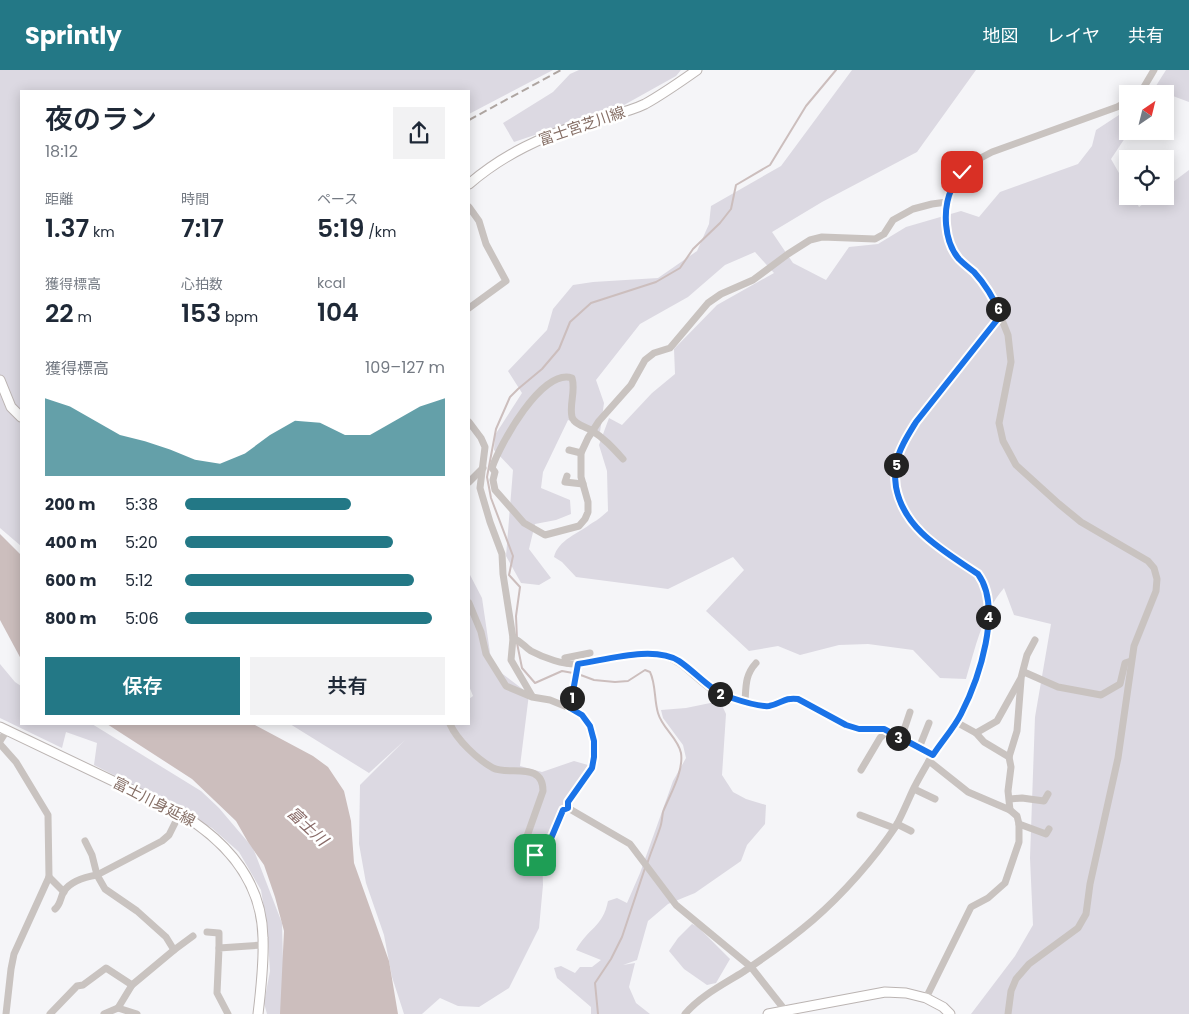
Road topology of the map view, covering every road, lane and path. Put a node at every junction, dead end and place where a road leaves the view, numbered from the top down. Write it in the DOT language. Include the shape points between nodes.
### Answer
graph roads {
  1 [pos="697,70"];
  2 [pos="1154,70"];
  3 [pos="1146,85"];
  4 [pos="1119,106"];
  5 [pos="470,183"];
  6 [pos="947,202"];
  7 [pos="470,208"];
  8 [pos="470,307"];
  9 [pos="1001,315"];
  10 [pos="0,380"];
  11 [pos="20,416"];
  12 [pos="470,423"];
  13 [pos="592,432"];
  14 [pos="568,450"];
  15 [pos="581,453"];
  16 [pos="623,459"];
  17 [pos="483,468"];
  18 [pos="492,468"];
  19 [pos="567,476"];
  20 [pos="470,481"];
  21 [pos="583,484"];
  22 [pos="470,606"];
  23 [pos="516,640"];
  24 [pos="1035,640"];
  25 [pos="590,653"];
  26 [pos="564,659"];
  27 [pos="1131,661"];
  28 [pos="756,663"];
  29 [pos="577,666"];
  30 [pos="1023,675"];
  31 [pos="532,697"];
  32 [pos="745,702"];
  33 [pos="570,708"];
  34 [pos="910,712"];
  35 [pos="956,722"];
  36 [pos="929,723"];
  37 [pos="450,725"];
  38 [pos="3,728"];
  39 [pos="887,731"];
  40 [pos="976,733"];
  41 [pos="901,739"];
  42 [pos="0,745"];
  43 [pos="919,748"];
  44 [pos="1009,757"];
  45 [pos="931,758"];
  46 [pos="861,770"];
  47 [pos="914,789"];
  48 [pos="1048,794"];
  49 [pos="935,799"];
  50 [pos="1010,799"];
  51 [pos="568,808"];
  52 [pos="1010,810"];
  53 [pos="180,813"];
  54 [pos="860,814"];
  55 [pos="1019,824"];
  56 [pos="895,826"];
  57 [pos="1049,828"];
  58 [pos="911,831"];
  59 [pos="85,841"];
  60 [pos="96,875"];
  61 [pos="49,877"];
  62 [pos="64,892"];
  63 [pos="55,909"];
  64 [pos="207,932"];
  65 [pos="193,936"];
  66 [pos="262,945"];
  67 [pos="219,948"];
  68 [pos="174,950"];
  69 [pos="751,966"];
  70 [pos="132,984"];
  71 [pos="926,998"];
  72 [pos="118,1008"];
  73 [pos="787,1012"];
  74 [pos="6,1014"];
  75 [pos="50,1014"];
  76 [pos="104,1014"];
  77 [pos="136,1014"];
  78 [pos="228,1014"];
  79 [pos="258,1014"];
  80 [pos="685,1014"];
  81 [pos="768,1014"];
  82 [pos="950,1014"];
  83 [pos="1008,1014"];
  1 -- 5 [label="main road, 富士宮芝川線" via="644,104 558,131 516,151"];
  2 -- 3 [label="street"];
  4 -- 6 [label="street" via="992,152 973,162 962,172"];
  6 -- 9 [label="street" via="946,224 950,245 992,295"];
  6 -- 13 [label="street" via="913,209 893,220 884,234 875,239 822,237 810,240 753,280 721,294 708,303 670,348 645,360"];
  7 -- 8 [label="street" via="506,281"];
  9 -- 27 [label="street" via="1011,362 999,423 1003,441 1016,465 1081,522 1139,554 1154,568 1156,591"];
  9 -- 35 [label="street" via="916,422 904,440 896,464 898,498 909,520 924,536 978,574 984,582 988,618 985,651"];
  10 -- 11 [label="main road" via="11,408"];
  12 -- 17 [label="street" via="485,448"];
  13 -- 15 [label="street"];
  13 -- 16 [label="street" via="603,438"];
  13 -- 18 [label="street" via="572,417 574,384 572,378 566,376 540,392 523,411 496,455"];
  14 -- 15 [label="street"];
  15 -- 21 [label="street"];
  17 -- 18 [label="street"];
  17 -- 20 [label="street"];
  17 -- 23 [label="street" via="480,488 502,554"];
  18 -- 21 [label="street" via="495,490 524,522 545,535 579,526 585,519 588,502"];
  19 -- 21 [label="street" via="565,482"];
  22 -- 31 [label="street" via="486,654 497,674 506,686"];
  23 -- 26 [label="street" via="537,654"];
  23 -- 31 [label="street" via="511,660"];
  24 -- 30 [label="street" via="1027,655"];
  25 -- 26 [label="street"];
  26 -- 29 [label="street"];
  27 -- 30 [label="street" via="1125,663 1120,684 1101,695 1058,687"];
  27 -- 83 [label="street" via="1118,758 1086,914 1078,928 1029,964 1016,979"];
  28 -- 32 [label="street" via="746,679"];
  29 -- 32 [label="street" via="635,655 660,654 678,661 719,694"];
  29 -- 33 [label="street"];
  30 -- 40 [label="street" via="996,721"];
  30 -- 44 [label="street" via="1017,731"];
  31 -- 33 [label="street"];
  32 -- 39 [label="street" via="766,706 790,698 798,699 846,725"];
  33 -- 51 [label="street" via="582,715 590,726 594,757 592,768 568,802"];
  34 -- 41 [label="street"];
  35 -- 40 [label="street"];
  35 -- 45 [label="street"];
  36 -- 43 [label="street"];
  37 -- 51 [label="street" via="456,736 484,762 506,772 527,771 536,774 540,780 543,791 526,839 528,852 542,855 563,810"];
  38 -- 42 [label="street"];
  38 -- 53 [label="main road, 富士川身延線"];
  39 -- 41 [label="street"];
  39 -- 46 [label="street"];
  40 -- 44 [label="street" via="984,742"];
  41 -- 43 [label="street"];
  42 -- 61 [label="street" via="16,762 48,815"];
  43 -- 45 [label="street"];
  44 -- 50 [label="street"];
  45 -- 47 [label="street"];
  45 -- 52 [label="street" via="968,792"];
  47 -- 49 [label="street"];
  47 -- 56 [label="street"];
  48 -- 50 [label="street" via="1044,801"];
  50 -- 52 [label="street"];
  51 -- 69 [label="street" via="630,844 676,905"];
  52 -- 55 [label="street" via="1017,816"];
  53 -- 60 [label="street" via="169,835 162,841"];
  53 -- 66 [label="main road, 富士川身延線" via="217,839 241,868 257,904 264,940"];
  54 -- 56 [label="street"];
  55 -- 57 [label="street" via="1046,834"];
  55 -- 71 [label="street" via="1019,842 1005,883 971,907"];
  56 -- 58 [label="street"];
  56 -- 69 [label="street" via="853,879 813,920"];
  59 -- 60 [label="street"];
  60 -- 62 [label="street" via="80,879"];
  60 -- 68 [label="street" via="105,889 137,911 166,937"];
  61 -- 62 [label="street"];
  61 -- 74 [label="street" via="14,954"];
  62 -- 63 [label="street" via="60,905"];
  64 -- 67 [label="street" via="219,933"];
  65 -- 68 [label="street"];
  66 -- 67 [label="street"];
  66 -- 79 [label="main road, 富士川身延線"];
  67 -- 78 [label="street" via="217,993"];
  68 -- 70 [label="street"];
  69 -- 73 [label="street"];
  69 -- 80 [label="street"];
  70 -- 72 [label="street"];
  70 -- 75 [label="street" via="106,968 83,985 76,986"];
  71 -- 73 [label="main road" via="906,992 886,992"];
  71 -- 82 [label="main road"];
  72 -- 76 [label="street"];
  72 -- 77 [label="street"];
  73 -- 81 [label="main road"];
}
